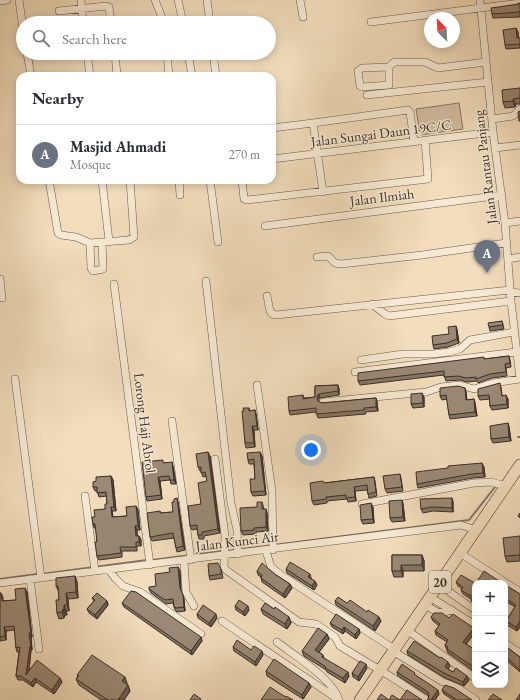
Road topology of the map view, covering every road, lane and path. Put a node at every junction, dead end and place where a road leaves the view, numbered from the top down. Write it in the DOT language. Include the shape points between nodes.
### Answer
graph roads {
  1 [pos="7,0"];
  2 [pos="19,0"];
  3 [pos="81,0"];
  4 [pos="155,0"];
  5 [pos="178,0"];
  6 [pos="207,0"];
  7 [pos="300,0"];
  8 [pos="480,0"];
  9 [pos="0,1"];
  10 [pos="520,3"];
  11 [pos="481,8"];
  12 [pos="82,9"];
  13 [pos="59,11"];
  14 [pos="21,16"];
  15 [pos="82,16"];
  16 [pos="110,16"];
  17 [pos="161,16"];
  18 [pos="181,16"];
  19 [pos="209,16"];
  20 [pos="303,17"];
  21 [pos="371,22"];
  22 [pos="28,60"];
  23 [pos="88,60"];
  24 [pos="116,60"];
  25 [pos="168,60"];
  26 [pos="189,60"];
  27 [pos="214,60"];
  28 [pos="486,62"];
  29 [pos="392,64"];
  30 [pos="30,72"];
  31 [pos="89,72"];
  32 [pos="117,72"];
  33 [pos="169,72"];
  34 [pos="191,72"];
  35 [pos="215,72"];
  36 [pos="488,82"];
  37 [pos="367,95"];
  38 [pos="520,109"];
  39 [pos="492,119"];
  40 [pos="313,123"];
  41 [pos="276,128"];
  42 [pos="493,132"];
  43 [pos="425,140"];
  44 [pos="414,142"];
  45 [pos="520,145"];
  46 [pos="495,148"];
  47 [pos="317,153"];
  48 [pos="276,158"];
  49 [pos="50,184"];
  50 [pos="102,184"];
  51 [pos="130,184"];
  52 [pos="179,184"];
  53 [pos="211,184"];
  54 [pos="242,184"];
  55 [pos="323,192"];
  56 [pos="180,195"];
  57 [pos="502,195"];
  58 [pos="520,221"];
  59 [pos="505,223"];
  60 [pos="265,226"];
  61 [pos="105,242"];
  62 [pos="218,242"];
  63 [pos="90,243"];
  64 [pos="506,243"];
  65 [pos="317,257"];
  66 [pos="520,257"];
  67 [pos="508,259"];
  68 [pos="0,279"];
  69 [pos="206,281"];
  70 [pos="114,284"];
  71 [pos="510,291"];
  72 [pos="520,293"];
  73 [pos="267,296"];
  74 [pos="2,298"];
  75 [pos="510,301"];
  76 [pos="372,304"];
  77 [pos="514,332"];
  78 [pos="517,347"];
  79 [pos="361,360"];
  80 [pos="355,372"];
  81 [pos="15,379"];
  82 [pos="520,379"];
  83 [pos="257,385"];
  84 [pos="324,402"];
  85 [pos="172,421"];
  86 [pos="215,458"];
  87 [pos="520,465"];
  88 [pos="506,486"];
  89 [pos="85,496"];
  90 [pos="362,504"];
  91 [pos="476,530"];
  92 [pos="271,548"];
  93 [pos="238,551"];
  94 [pos="225,552"];
  95 [pos="460,552"];
  96 [pos="191,557"];
  97 [pos="184,561"];
  98 [pos="150,562"];
  99 [pos="94,569"];
  100 [pos="109,570"];
  101 [pos="40,575"];
  102 [pos="30,579"];
  103 [pos="0,583"];
  104 [pos="438,584"];
  105 [pos="520,592"];
  106 [pos="427,601"];
  107 [pos="194,606"];
  108 [pos="472,608"];
  109 [pos="222,620"];
  110 [pos="472,623"];
  111 [pos="407,630"];
  112 [pos="201,634"];
  113 [pos="277,642"];
  114 [pos="508,645"];
  115 [pos="39,649"];
  116 [pos="393,650"];
  117 [pos="520,653"];
  118 [pos="380,670"];
  119 [pos="472,676"];
  120 [pos="339,700"];
  121 [pos="360,700"];
  122 [pos="426,700"];
  123 [pos="476,700"];
  1 -- 9 [label="street"];
  2 -- 14 [label="street"];
  3 -- 12 [label="street"];
  4 -- 17 [label="street"];
  5 -- 18 [label="street"];
  6 -- 19 [label="street"];
  7 -- 20 [label="street"];
  8 -- 11 [label="street, Jalan Rantau Panjang"];
  10 -- 11 [label="street"];
  11 -- 21 [label="street"];
  11 -- 28 [label="street, Jalan Rantau Panjang"];
  12 -- 13 [label="street"];
  12 -- 15 [label="street"];
  12 -- 16 [label="street" via="106,6 109,7"];
  22 -- 30 [label="street"];
  23 -- 31 [label="street"];
  24 -- 32 [label="street"];
  25 -- 33 [label="street"];
  26 -- 34 [label="street"];
  27 -- 35 [label="street"];
  28 -- 29 [label="street" via="438,68 425,62"];
  28 -- 36 [label="street, Jalan Rantau Panjang"];
  29 -- 29 [label="street" via="389,84 360,86 360,69"];
  36 -- 37 [label="street"];
  36 -- 39 [label="street, Jalan Rantau Panjang"];
  38 -- 39 [label="street" via="512,116"];
  39 -- 42 [label="street, Jalan Rantau Panjang"];
  40 -- 41 [label="street"];
  40 -- 44 [label="street" via="408,110"];
  40 -- 47 [label="street"];
  42 -- 43 [label="street, Jalan Sungai Daun 19C/C"];
  42 -- 46 [label="street, Jalan Rantau Panjang"];
  43 -- 44 [label="street, Jalan Sungai Daun 19C/C"];
  43 -- 55 [label="street" via="428,179"];
  44 -- 47 [label="street, Jalan Sungai Daun 19C/C"];
  45 -- 46 [label="street"];
  46 -- 57 [label="street, Jalan Rantau Panjang"];
  47 -- 48 [label="street, Jalan Sungai Daun 19C/C"];
  47 -- 55 [label="street"];
  49 -- 63 [label="street" via="58,233"];
  50 -- 61 [label="street"];
  51 -- 61 [label="street" via="134,238"];
  52 -- 56 [label="street"];
  53 -- 62 [label="street"];
  54 -- 55 [label="street" via="244,199 247,200"];
  57 -- 59 [label="street, Jalan Rantau Panjang"];
  57 -- 60 [label="street, Jalan Ilmiah"];
  58 -- 59 [label="street"];
  59 -- 64 [label="street, Jalan Rantau Panjang"];
  61 -- 63 [label="street"];
  61 -- 63 [label="street" via="103,269 93,271"];
  64 -- 65 [label="street" via="341,264 335,263 328,256"];
  64 -- 67 [label="street, Jalan Rantau Panjang"];
  66 -- 67 [label="street"];
  67 -- 71 [label="street, Jalan Rantau Panjang"];
  68 -- 74 [label="street"];
  69 -- 93 [label="street"];
  70 -- 98 [label="street, Lorong Haji Abrol"];
  71 -- 72 [label="street"];
  71 -- 75 [label="street, Jalan Rantau Panjang"];
  71 -- 76 [label="street"];
  73 -- 76 [label="street" via="270,311 276,315"];
  75 -- 76 [label="street" via="390,316"];
  75 -- 77 [label="street, Jalan Rantau Panjang"];
  77 -- 78 [label="street, Jalan Rantau Panjang"];
  77 -- 79 [label="street" via="470,340 460,349 449,352 403,354"];
  78 -- 80 [label="street"];
  78 -- 82 [label="street, Jalan Rantau Panjang"];
  81 -- 101 [label="street"];
  82 -- 84 [label="street" via="474,389 460,385 426,392"];
  83 -- 92 [label="street" via="272,492"];
  85 -- 96 [label="street"];
  86 -- 94 [label="street"];
  87 -- 88 [label="highway, 20"];
  88 -- 90 [label="street" via="491,482 474,483"];
  88 -- 91 [label="highway, 20"];
  89 -- 99 [label="street"];
  91 -- 92 [label="street, Jalan Kunci Air" via="461,526"];
  91 -- 95 [label="highway, 20"];
  92 -- 93 [label="street, Jalan Kunci Air"];
  92 -- 116 [label="street" via="268,559 271,566 281,575"];
  93 -- 94 [label="street, Jalan Kunci Air"];
  94 -- 96 [label="street, Jalan Kunci Air"];
  94 -- 118 [label="street" via="226,570 299,622 316,624 335,637 340,646"];
  95 -- 104 [label="highway, 20"];
  95 -- 105 [label="street"];
  96 -- 97 [label="street, Jalan Kunci Air"];
  97 -- 98 [label="street, Jalan Kunci Air"];
  97 -- 107 [label="street" via="186,592"];
  98 -- 100 [label="street, Jalan Kunci Air"];
  99 -- 100 [label="street, Jalan Kunci Air"];
  99 -- 101 [label="street, Jalan Kunci Air"];
  100 -- 112 [label="street" via="123,586 140,592"];
  101 -- 102 [label="street, Jalan Kunci Air"];
  102 -- 103 [label="street, Jalan Kunci Air"];
  102 -- 115 [label="street"];
  104 -- 106 [label="highway, 20"];
  104 -- 108 [label="street"];
  106 -- 110 [label="street" via="447,607"];
  106 -- 111 [label="highway, 20"];
  109 -- 120 [label="street"];
  111 -- 116 [label="highway, 20"];
  111 -- 119 [label="street"];
  113 -- 120 [label="street" via="323,677 337,693"];
  114 -- 117 [label="street"];
  116 -- 118 [label="highway, 20"];
  116 -- 123 [label="street"];
  118 -- 121 [label="highway, 20"];
  118 -- 122 [label="street"];
}
